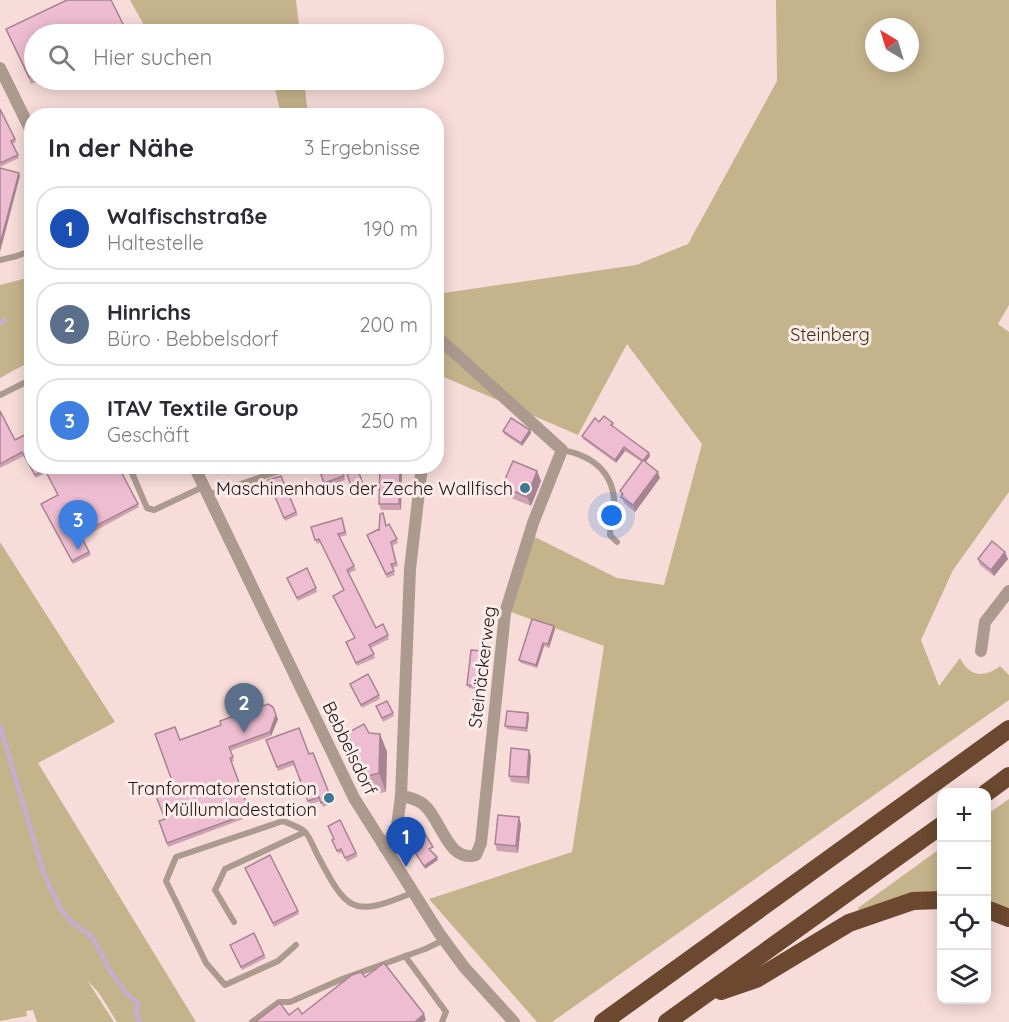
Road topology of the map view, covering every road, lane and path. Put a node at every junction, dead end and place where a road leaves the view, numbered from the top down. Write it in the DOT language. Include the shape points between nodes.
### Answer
graph roads {
  1 [pos="0,68"];
  2 [pos="24,117"];
  3 [pos="24,253"];
  4 [pos="0,260"];
  5 [pos="444,343"];
  6 [pos="24,383"];
  7 [pos="0,394"];
  8 [pos="562,450"];
  9 [pos="132,474"];
  10 [pos="198,474"];
  11 [pos="266,474"];
  12 [pos="421,474"];
  13 [pos="205,491"];
  14 [pos="617,543"];
  15 [pos="1009,591"];
  16 [pos="981,651"];
  17 [pos="1009,729"];
  18 [pos="1009,776"];
  19 [pos="991,790"];
  20 [pos="402,796"];
  21 [pos="937,829"];
  22 [pos="305,832"];
  23 [pos="385,848"];
  24 [pos="412,893"];
  25 [pos="937,900"];
  26 [pos="991,911"];
  27 [pos="1009,918"];
  28 [pos="234,922"];
  29 [pos="444,940"];
  30 [pos="296,945"];
  31 [pos="405,956"];
  32 [pos="702,997"];
  33 [pos="513,1021"];
  34 [pos="252,1022"];
  35 [pos="442,1022"];
  36 [pos="603,1022"];
  37 [pos="667,1022"];
  1 -- 2 [label="street"];
  3 -- 4 [label="lane"];
  5 -- 8 [label="street"];
  6 -- 7 [label="lane"];
  8 -- 14 [label="lane" via="586,456 608,477 614,502 610,535"];
  8 -- 20 [label="street, Steinäckerweg" via="533,523 505,613 481,843 476,855 460,855 432,813 420,801"];
  9 -- 13 [label="lane" via="150,510"];
  10 -- 13 [label="street, Bebbelsdorf"];
  11 -- 13 [label="lane"];
  12 -- 20 [label="street" via="410,569"];
  13 -- 23 [label="street, Bebbelsdorf" via="354,798"];
  15 -- 16 [label="street" via="985,622"];
  17 -- 36 [label="highway"];
  18 -- 19 [label="highway"];
  20 -- 23 [label="street" via="397,826"];
  21 -- 32 [label="highway"];
  22 -- 24 [label="lane" via="336,890 346,900 376,907"];
  22 -- 28 [label="lane" via="225,869 215,890"];
  22 -- 30 [label="lane" via="283,820 176,857 166,881 206,963 225,985 278,961"];
  23 -- 24 [label="street, Bebbelsdorf"];
  24 -- 29 [label="street, Bebbelsdorf"];
  25 -- 32 [label="highway" via="913,901 849,922 756,979"];
  26 -- 27 [label="highway"];
  29 -- 31 [label="lane"];
  29 -- 33 [label="street, Bebbelsdorf"];
  31 -- 34 [label="lane" via="290,1002 279,1002"];
  31 -- 35 [label="lane" via="446,1012"];
  32 -- 37 [label="highway"];
}
